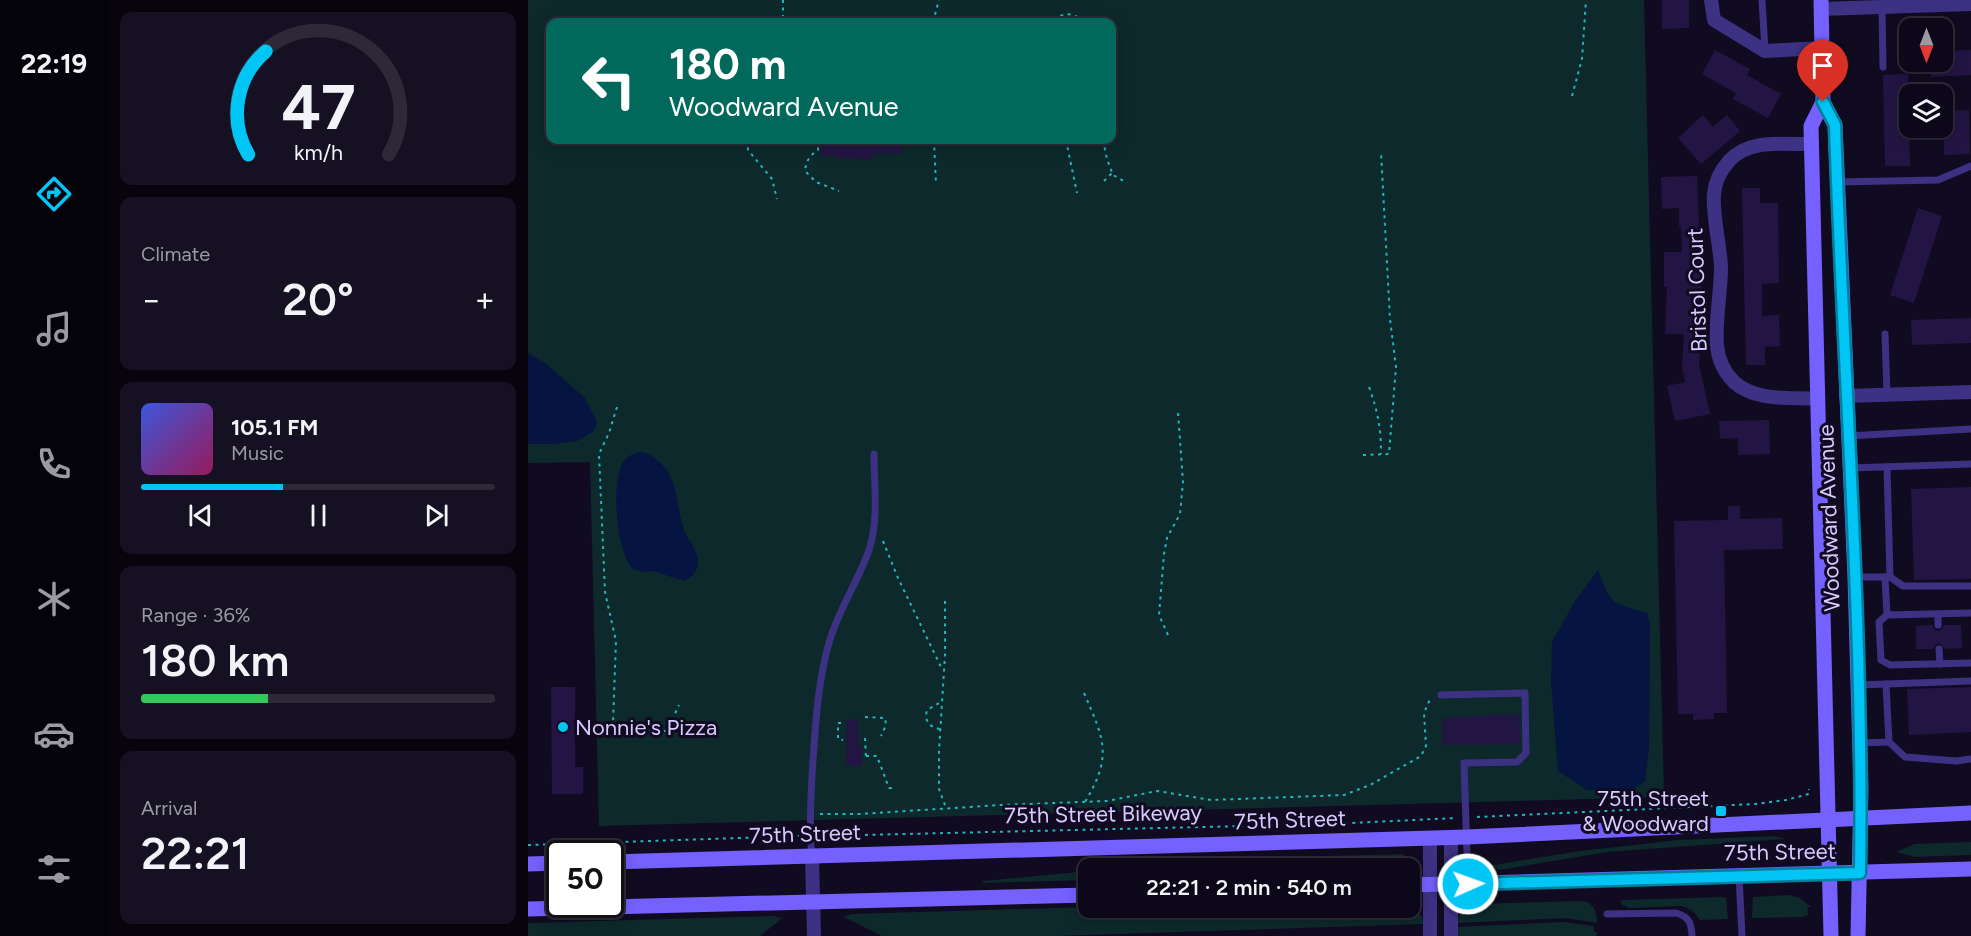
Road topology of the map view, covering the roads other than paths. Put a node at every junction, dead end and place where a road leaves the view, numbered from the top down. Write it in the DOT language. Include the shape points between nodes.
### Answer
graph roads {
  1 [pos="1711,0"];
  2 [pos="1761,0"];
  3 [pos="1821,4"];
  4 [pos="1971,4"];
  5 [pos="1882,7"];
  6 [pos="1823,48"];
  7 [pos="1765,51"];
  8 [pos="1883,68"];
  9 [pos="1823,102"];
  10 [pos="1812,144"];
  11 [pos="1971,166"];
  12 [pos="1837,182"];
  13 [pos="1885,334"];
  14 [pos="1971,392"];
  15 [pos="1887,395"];
  16 [pos="1846,396"];
  17 [pos="1818,399"];
  18 [pos="1971,429"];
  19 [pos="1848,436"];
  20 [pos="874,454"];
  21 [pos="1971,464"];
  22 [pos="1887,467"];
  23 [pos="1850,468"];
  24 [pos="1855,577"];
  25 [pos="1888,577"];
  26 [pos="1971,586"];
  27 [pos="1971,613"];
  28 [pos="1938,614"];
  29 [pos="1887,615"];
  30 [pos="1938,625"];
  31 [pos="1939,649"];
  32 [pos="1971,663"];
  33 [pos="1940,664"];
  34 [pos="1971,681"];
  35 [pos="1886,684"];
  36 [pos="1858,685"];
  37 [pos="1441,695"];
  38 [pos="1889,742"];
  39 [pos="1859,743"];
  40 [pos="1971,759"];
  41 [pos="1971,813"];
  42 [pos="1860,818"];
  43 [pos="1828,820"];
  44 [pos="1451,837"];
  45 [pos="1467,837"];
  46 [pos="1430,838"];
  47 [pos="812,856"];
  48 [pos="624,862"];
  49 [pos="546,863"];
  50 [pos="528,864"];
  51 [pos="1971,869"];
  52 [pos="1830,873"];
  53 [pos="1860,873"];
  54 [pos="1739,876"];
  55 [pos="1451,884"];
  56 [pos="1468,884"];
  57 [pos="1420,885"];
  58 [pos="1431,885"];
  59 [pos="1078,894"];
  60 [pos="813,902"];
  61 [pos="528,909"];
  62 [pos="1607,914"];
  63 [pos="814,936"];
  64 [pos="1430,936"];
  65 [pos="1451,936"];
  66 [pos="1691,936"];
  67 [pos="1742,936"];
  68 [pos="1831,936"];
  69 [pos="1858,936"];
  1 -- 7 [label="street" via="1714,20"];
  2 -- 7 [label="lane"];
  3 -- 5 [label="street"];
  3 -- 6 [label="main road, Woodward Avenue"];
  4 -- 5 [label="street"];
  5 -- 8 [label="lane"];
  6 -- 7 [label="street"];
  6 -- 9 [label="main road, Woodward Avenue"];
  9 -- 10 [label="main road, Woodward Avenue" via="1811,126"];
  9 -- 12 [label="main road, Woodward Avenue" via="1835,125"];
  10 -- 17 [label="main road, Woodward Avenue"];
  10 -- 17 [label="street, Bristol Court" via="1755,146 1731,159 1722,169 1714,195 1721,268 1717,345 1725,371 1745,390 1764,396"];
  11 -- 12 [label="lane" via="1938,180"];
  12 -- 16 [label="main road, Woodward Avenue"];
  13 -- 15 [label="lane"];
  14 -- 15 [label="street"];
  15 -- 16 [label="street"];
  16 -- 19 [label="main road, Woodward Avenue"];
  17 -- 43 [label="main road, Woodward Avenue"];
  18 -- 19 [label="lane"];
  19 -- 23 [label="main road, Woodward Avenue"];
  20 -- 47 [label="lane" via="869,548 833,631 821,678 816,712"];
  21 -- 22 [label="lane"];
  22 -- 23 [label="lane"];
  22 -- 25 [label="lane"];
  23 -- 24 [label="main road, Woodward Avenue"];
  24 -- 25 [label="lane"];
  24 -- 36 [label="main road, Woodward Avenue"];
  25 -- 26 [label="lane" via="1903,586"];
  25 -- 29 [label="lane"];
  27 -- 28 [label="lane"];
  28 -- 29 [label="lane"];
  28 -- 30 [label="lane"];
  29 -- 33 [label="lane" via="1879,622 1881,660 1890,665"];
  31 -- 33 [label="lane"];
  32 -- 33 [label="lane"];
  34 -- 35 [label="lane"];
  35 -- 36 [label="lane"];
  35 -- 38 [label="lane"];
  36 -- 39 [label="main road, Woodward Avenue"];
  37 -- 45 [label="lane" via="1525,693 1526,753 1517,762 1464,763"];
  38 -- 39 [label="lane"];
  38 -- 40 [label="lane" via="1905,757"];
  39 -- 42 [label="main road, Woodward Avenue"];
  41 -- 42 [label="main road, 75th Street"];
  42 -- 43 [label="main road, 75th Street"];
  42 -- 53 [label="main road, Woodward Avenue"];
  43 -- 45 [label="main road, 75th Street"];
  43 -- 52 [label="main road, Woodward Avenue"];
  44 -- 45 [label="main road, 75th Street"];
  44 -- 46 [label="main road, 75th Street"];
  44 -- 55 [label="street"];
  45 -- 56 [label="lane"];
  46 -- 47 [label="main road, 75th Street"];
  46 -- 58 [label="street"];
  47 -- 48 [label="main road, 75th Street"];
  47 -- 60 [label="street"];
  49 -- 50 [label="main road"];
  51 -- 53 [label="main road, 75th Street"];
  52 -- 53 [label="main road, 75th Street"];
  52 -- 54 [label="main road, 75th Street"];
  52 -- 68 [label="main road, Woodward Avenue"];
  53 -- 69 [label="main road, Woodward Avenue"];
  54 -- 56 [label="main road, 75th Street"];
  54 -- 67 [label="lane"];
  55 -- 56 [label="main road, 75th Street"];
  55 -- 58 [label="main road, 75th Street"];
  55 -- 65 [label="street"];
  57 -- 58 [label="main road, 75th Street"];
  58 -- 64 [label="street"];
  59 -- 60 [label="main road"];
  60 -- 61 [label="main road"];
  60 -- 63 [label="street"];
  62 -- 66 [label="lane" via="1676,913 1690,922"];
}
